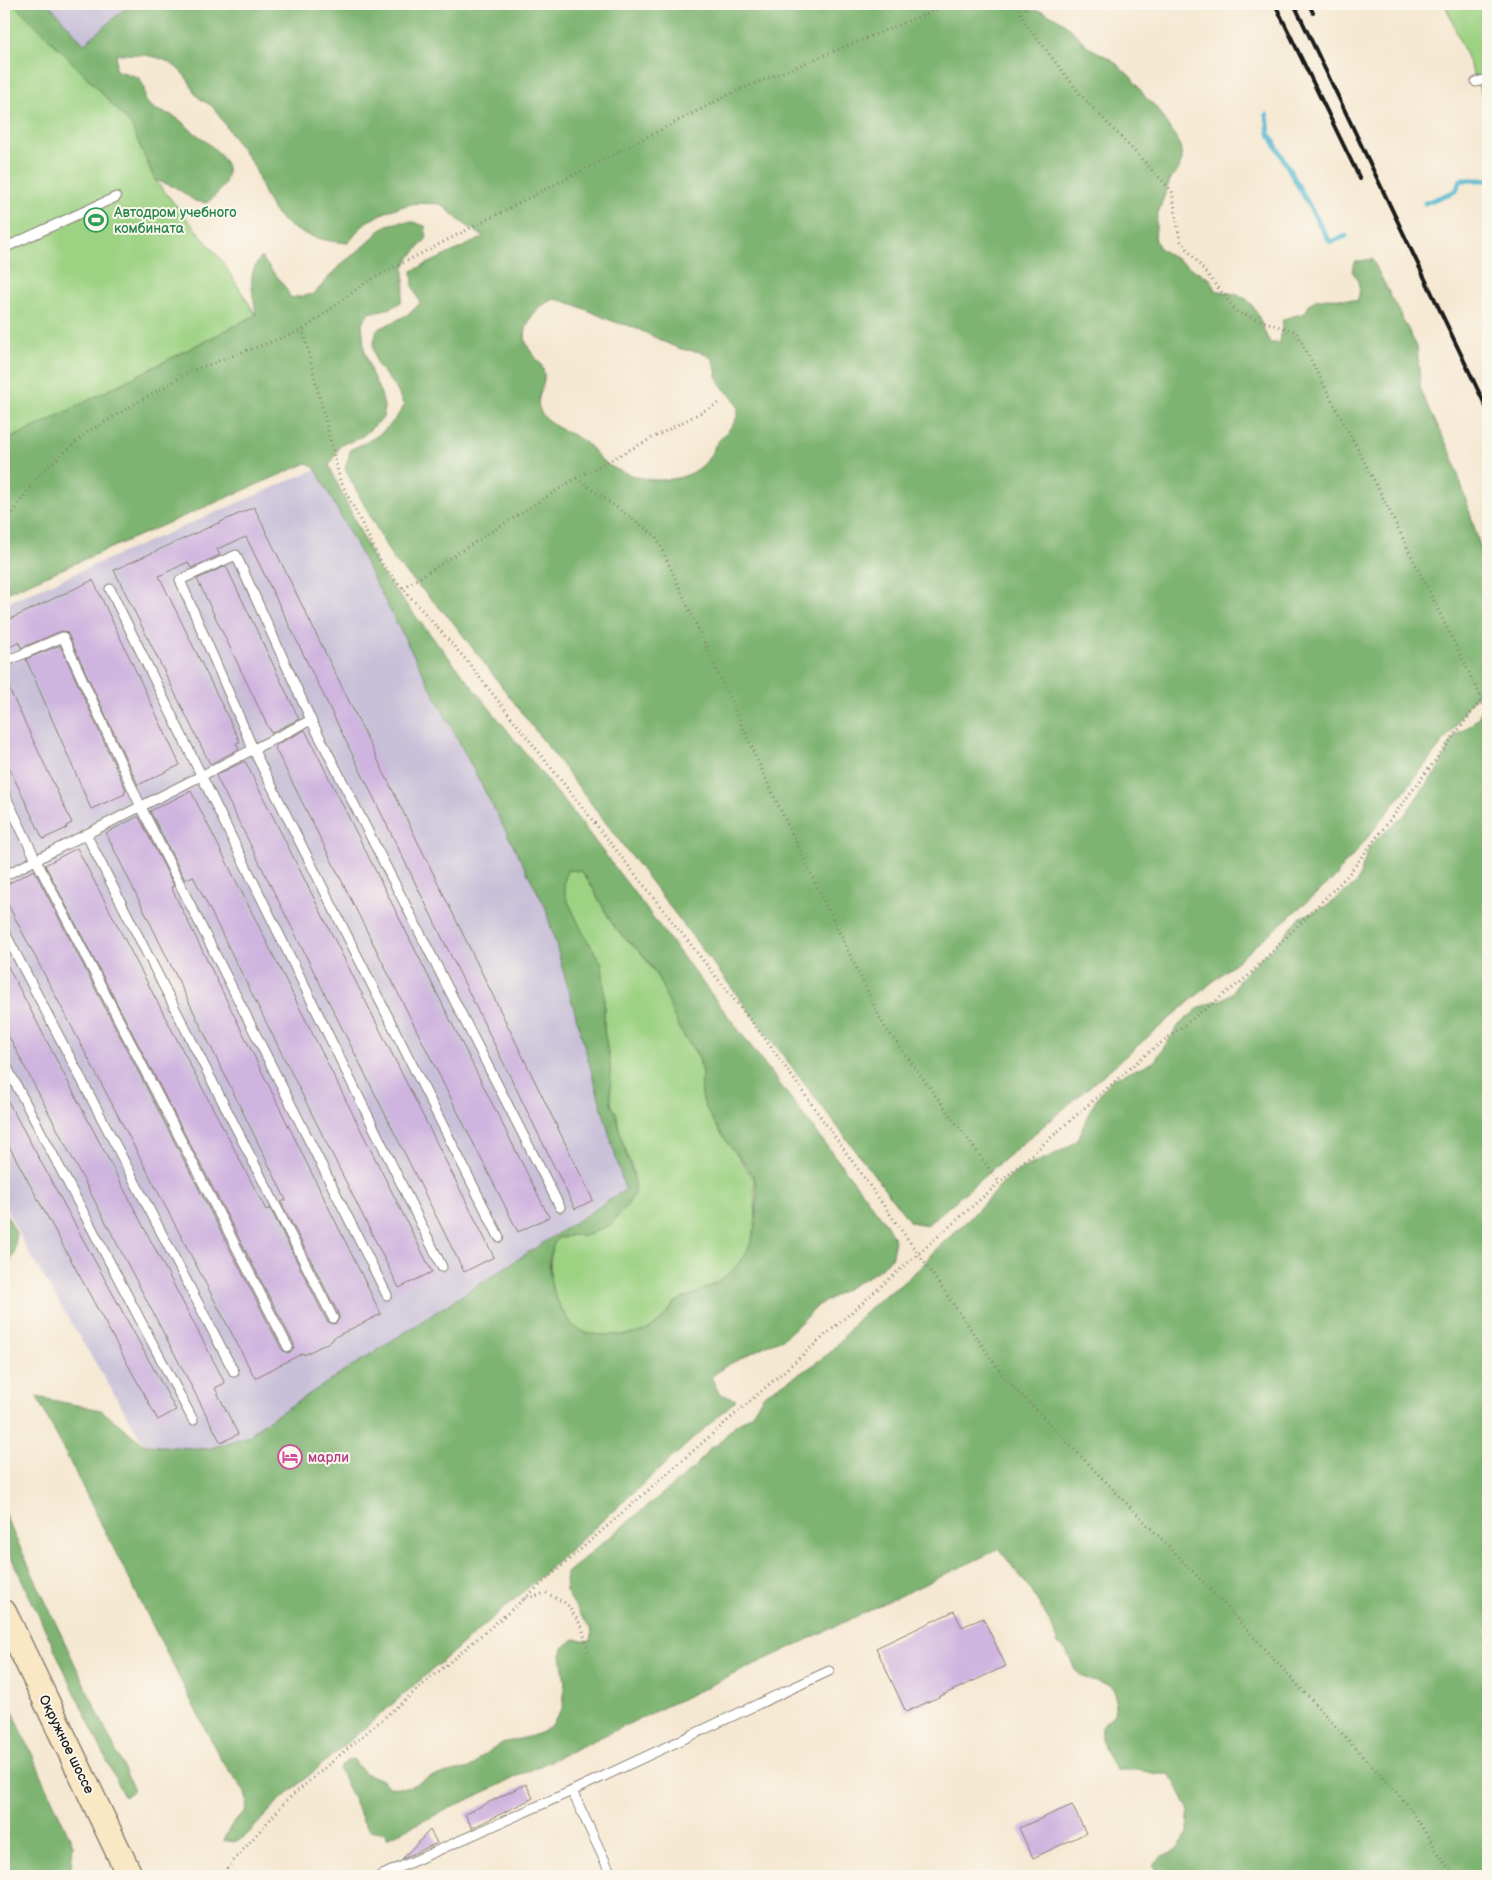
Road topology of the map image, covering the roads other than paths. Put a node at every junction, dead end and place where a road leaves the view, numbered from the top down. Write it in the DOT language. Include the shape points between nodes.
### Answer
graph roads {
  1 [pos="1488,79"];
  2 [pos="1476,82"];
  3 [pos="116,197"];
  4 [pos="4,248"];
  5 [pos="110,589"];
  6 [pos="4,662"];
  7 [pos="311,720"];
  8 [pos="253,749"];
  9 [pos="201,776"];
  10 [pos="4,793"];
  11 [pos="140,807"];
  12 [pos="86,834"];
  13 [pos="36,860"];
  14 [pos="4,876"];
  15 [pos="4,931"];
  16 [pos="4,1062"];
  17 [pos="560,1207"];
  18 [pos="499,1237"];
  19 [pos="442,1267"];
  20 [pos="387,1295"];
  21 [pos="334,1318"];
  22 [pos="288,1347"];
  23 [pos="234,1372"];
  24 [pos="193,1420"];
  25 [pos="4,1613"];
  26 [pos="829,1671"];
  27 [pos="572,1791"];
  28 [pos="130,1876"];
  29 [pos="380,1876"];
  30 [pos="612,1876"];
  1 -- 2 [label="lane"];
  3 -- 4 [label="lane"];
  5 -- 9 [label="lane"];
  6 -- 11 [label="lane" via="63,637"];
  7 -- 8 [label="lane"];
  7 -- 8 [label="lane" via="236,555 180,580"];
  7 -- 17 [label="lane"];
  8 -- 9 [label="lane"];
  8 -- 18 [label="lane"];
  9 -- 11 [label="lane"];
  9 -- 19 [label="lane"];
  10 -- 13 [label="lane"];
  11 -- 12 [label="lane"];
  11 -- 20 [label="lane"];
  12 -- 13 [label="lane"];
  12 -- 21 [label="lane"];
  13 -- 14 [label="lane"];
  13 -- 22 [label="lane"];
  15 -- 23 [label="lane"];
  16 -- 24 [label="lane"];
  25 -- 28 [label="main road, Окружное шоссе"];
  26 -- 27 [label="lane"];
  27 -- 29 [label="lane"];
  27 -- 30 [label="lane"];
}
